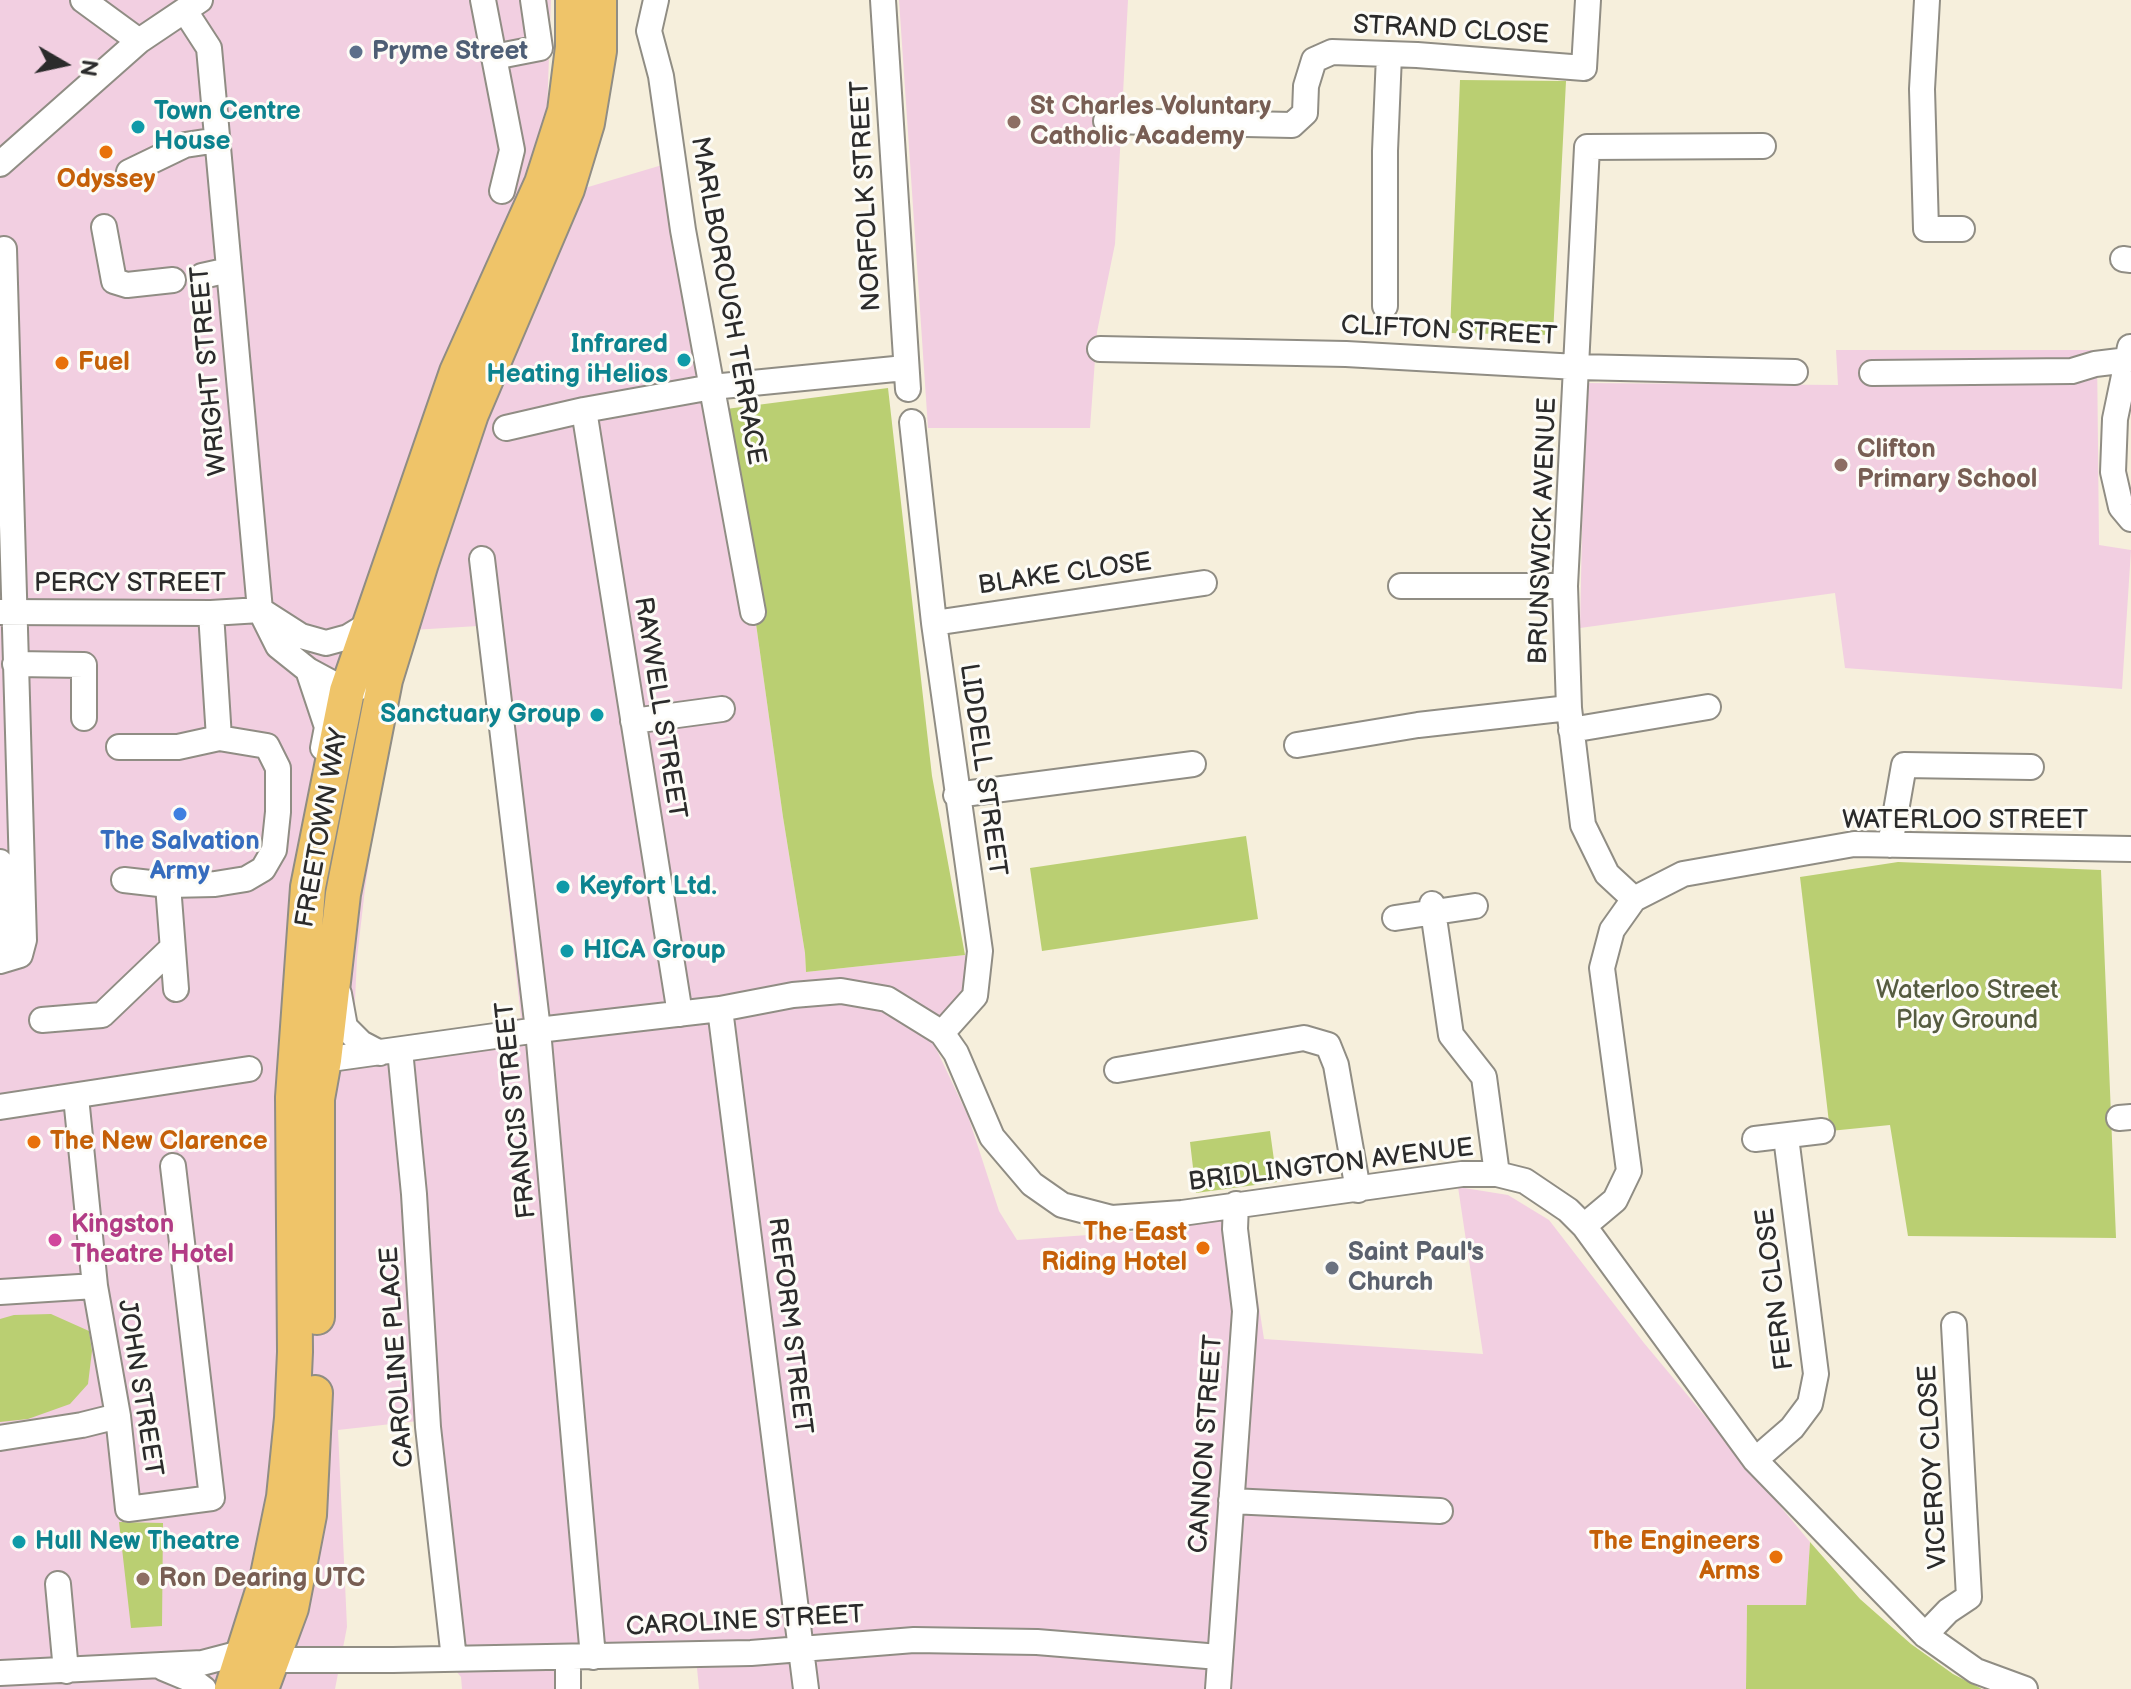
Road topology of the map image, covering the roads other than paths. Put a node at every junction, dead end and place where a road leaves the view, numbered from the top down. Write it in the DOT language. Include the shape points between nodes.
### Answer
graph roads {
  1 [pos="83,0"];
  2 [pos="483,0"];
  3 [pos="533,0"];
  4 [pos="555,0"];
  5 [pos="573,0"];
  6 [pos="599,0"];
  7 [pos="656,0"];
  8 [pos="883,0"];
  9 [pos="1588,0"];
  10 [pos="1927,0"];
  11 [pos="192,6"];
  12 [pos="139,41"];
  13 [pos="1389,55"];
  14 [pos="494,57"];
  15 [pos="1106,121"];
  16 [pos="218,140"];
  17 [pos="554,146"];
  18 [pos="1763,146"];
  19 [pos="0,164"];
  20 [pos="129,172"];
  21 [pos="502,191"];
  22 [pos="104,227"];
  23 [pos="1962,229"];
  24 [pos="0,258"];
  25 [pos="229,270"];
  26 [pos="202,276"];
  27 [pos="173,280"];
  28 [pos="1385,306"];
  29 [pos="1100,349"];
  30 [pos="2129,352"];
  31 [pos="1577,367"];
  32 [pos="1795,372"];
  33 [pos="1872,373"];
  34 [pos="712,387"];
  35 [pos="584,410"];
  36 [pos="912,422"];
  37 [pos="506,428"];
  38 [pos="2131,519"];
  39 [pos="482,559"];
  40 [pos="1204,583"];
  41 [pos="1401,586"];
  42 [pos="1565,586"];
  43 [pos="260,610"];
  44 [pos="7,612"];
  45 [pos="753,612"];
  46 [pos="211,613"];
  47 [pos="371,623"];
  48 [pos="934,623"];
  49 [pos="15,664"];
  50 [pos="308,670"];
  51 [pos="385,680"];
  52 [pos="347,691"];
  53 [pos="1708,707"];
  54 [pos="722,709"];
  55 [pos="84,718"];
  56 [pos="1570,719"];
  57 [pos="633,721"];
  58 [pos="219,738"];
  59 [pos="1297,745"];
  60 [pos="119,747"];
  61 [pos="1193,764"];
  62 [pos="2031,767"];
  63 [pos="956,795"];
  64 [pos="1890,845"];
  65 [pos="2131,849"];
  66 [pos="0,862"];
  67 [pos="124,880"];
  68 [pos="168,885"];
  69 [pos="1634,899"];
  70 [pos="1475,906"];
  71 [pos="1432,908"];
  72 [pos="1395,918"];
  73 [pos="172,948"];
  74 [pos="1,960"];
  75 [pos="318,970"];
  76 [pos="176,989"];
  77 [pos="720,1009"];
  78 [pos="680,1014"];
  79 [pos="42,1020"];
  80 [pos="538,1030"];
  81 [pos="942,1033"];
  82 [pos="390,1051"];
  83 [pos="309,1062"];
  84 [pos="249,1069"];
  85 [pos="1117,1070"];
  86 [pos="76,1097"];
  87 [pos="0,1107"];
  88 [pos="1822,1131"];
  89 [pos="1786,1137"];
  90 [pos="1755,1139"];
  91 [pos="173,1166"];
  92 [pos="1497,1174"];
  93 [pos="1358,1190"];
  94 [pos="1236,1204"];
  95 [pos="1584,1226"];
  96 [pos="95,1286"];
  97 [pos="0,1292"];
  98 [pos="1954,1325"];
  99 [pos="118,1416"];
  100 [pos="0,1438"];
  101 [pos="1755,1460"];
  102 [pos="1231,1501"];
  103 [pos="1440,1511"];
  104 [pos="58,1584"];
  105 [pos="1925,1635"];
  106 [pos="799,1650"];
  107 [pos="568,1657"];
  108 [pos="593,1657"];
  109 [pos="1219,1657"];
  110 [pos="454,1659"];
  111 [pos="161,1667"];
  112 [pos="259,1667"];
  113 [pos="66,1671"];
  114 [pos="0,1673"];
  115 [pos="204,1689"];
  116 [pos="232,1689"];
  117 [pos="243,1689"];
  118 [pos="568,1689"];
  119 [pos="806,1689"];
  120 [pos="1218,1689"];
  121 [pos="2025,1689"];
  1 -- 12 [label="street"];
  2 -- 14 [label="street"];
  3 -- 14 [label="street" via="540,48"];
  4 -- 17 [label="highway"];
  5 -- 17 [label="highway, FREETOWN WAY" via="565,111"];
  6 -- 51 [label="highway, FREETOWN WAY" via="599,51 587,123 567,189 471,414"];
  7 -- 34 [label="street, MARLBOROUGH TERRACE" via="649,31"];
  8 -- 34 [label="street, NORFOLK STREET" via="907,378"];
  9 -- 13 [label="street, STRAND CLOSE" via="1584,68"];
  10 -- 23 [label="street" via="1922,89 1926,229"];
  11 -- 12 [label="street"];
  11 -- 16 [label="street, WRIGHT STREET" via="209,48"];
  12 -- 19 [label="street"];
  13 -- 15 [label="street, STRAND CLOSE" via="1332,52 1314,60 1305,113 1292,125"];
  13 -- 28 [label="street"];
  14 -- 21 [label="street" via="512,150"];
  16 -- 20 [label="street" via="185,145"];
  16 -- 25 [label="street, WRIGHT STREET"];
  17 -- 47 [label="highway, FREETOWN WAY" via="457,372"];
  18 -- 31 [label="street, BRUNSWICK AVENUE" via="1587,147"];
  22 -- 27 [label="street" via="114,281 127,285"];
  24 -- 44 [label="street" via="4,249"];
  25 -- 26 [label="street"];
  25 -- 43 [label="street, WRIGHT STREET"];
  29 -- 31 [label="street, CLIFTON STREET" via="1346,354"];
  30 -- 33 [label="street" via="2072,371"];
  30 -- 38 [label="street" via="2115,419 2113,472 2121,507"];
  31 -- 32 [label="street, CLIFTON STREET"];
  31 -- 42 [label="street, BRUNSWICK AVENUE"];
  34 -- 35 [label="street"];
  34 -- 45 [label="street, MARLBOROUGH TERRACE"];
  35 -- 37 [label="street"];
  35 -- 57 [label="street, RAYWELL STREET"];
  36 -- 48 [label="street, LIDDELL STREET"];
  39 -- 80 [label="street, FRANCIS STREET"];
  40 -- 48 [label="street, BLAKE CLOSE"];
  41 -- 42 [label="street"];
  42 -- 56 [label="street, BRUNSWICK AVENUE"];
  43 -- 46 [label="street, PERCY STREET"];
  43 -- 47 [label="street" via="301,636 326,643"];
  43 -- 50 [label="street, WRIGHT STREET" via="278,646"];
  44 -- 46 [label="street, PERCY STREET"];
  44 -- 49 [label="street"];
  46 -- 58 [label="street"];
  47 -- 52 [label="highway, FREETOWN WAY"];
  48 -- 63 [label="street, LIDDELL STREET"];
  49 -- 55 [label="street" via="84,665"];
  49 -- 74 [label="street" via="24,940 20,955"];
  50 -- 52 [label="street, WRIGHT STREET"];
  50 -- 75 [label="street" via="327,727 294,932"];
  51 -- 52 [label="street"];
  51 -- 75 [label="highway, FREETOWN WAY" via="343,894"];
  52 -- 75 [label="highway, FREETOWN WAY" via="308,887"];
  53 -- 56 [label="street"];
  54 -- 57 [label="street"];
  56 -- 59 [label="street" via="1418,725"];
  56 -- 69 [label="street, BRUNSWICK AVENUE" via="1583,825 1607,874"];
  57 -- 78 [label="street, RAYWELL STREET"];
  58 -- 60 [label="street" via="178,747"];
  58 -- 68 [label="street" via="267,746 278,768 274,850 263,869 246,879"];
  61 -- 63 [label="street"];
  62 -- 64 [label="street" via="1904,765"];
  63 -- 81 [label="street, LIDDELL STREET" via="980,951 975,996"];
  64 -- 65 [label="street, WATERLOO STREET"];
  64 -- 69 [label="street, WATERLOO STREET" via="1854,844 1683,874"];
  66 -- 74 [label="street"];
  67 -- 68 [label="street"];
  68 -- 73 [label="street"];
  69 -- 95 [label="street, WATERLOO STREET" via="1612,930 1602,968 1629,1171 1615,1200"];
  70 -- 71 [label="street"];
  71 -- 72 [label="street"];
  71 -- 92 [label="street" via="1451,1035 1484,1077"];
  73 -- 76 [label="street"];
  73 -- 79 [label="street" via="102,1015"];
  75 -- 82 [label="street" via="345,1027 361,1043"];
  75 -- 83 [label="highway, FREETOWN WAY"];
  77 -- 78 [label="street, BRIDLINGTON AVENUE"];
  77 -- 81 [label="street, BRIDLINGTON AVENUE" via="841,991 887,999"];
  77 -- 106 [label="street, REFORM STREET"];
  78 -- 80 [label="street, BRIDLINGTON AVENUE"];
  80 -- 82 [label="street, BRIDLINGTON AVENUE"];
  80 -- 108 [label="street, FRANCIS STREET"];
  81 -- 94 [label="street, BRIDLINGTON AVENUE" via="992,1137 1032,1184 1062,1205 1112,1218"];
  82 -- 83 [label="street, BRIDLINGTON AVENUE"];
  82 -- 110 [label="street, CAROLINE PLACE" via="414,1194 428,1427"];
  83 -- 112 [label="highway, FREETOWN WAY" via="317,1099 314,1457 291,1608"];
  84 -- 86 [label="street"];
  85 -- 93 [label="street" via="1304,1038 1328,1045"];
  86 -- 87 [label="street"];
  86 -- 96 [label="street, JOHN STREET"];
  88 -- 89 [label="street"];
  89 -- 90 [label="street"];
  89 -- 101 [label="street, FERN CLOSE" via="1816,1374 1810,1404"];
  91 -- 99 [label="street, JOHN STREET" via="199,1507 128,1509"];
  92 -- 93 [label="street, BRIDLINGTON AVENUE" via="1462,1174"];
  92 -- 95 [label="street, BRIDLINGTON AVENUE" via="1525,1181"];
  93 -- 94 [label="street, BRIDLINGTON AVENUE"];
  94 -- 102 [label="street, CANNON STREET" via="1245,1311"];
  95 -- 101 [label="street, BRIDLINGTON AVENUE"];
  96 -- 97 [label="street"];
  96 -- 99 [label="street, JOHN STREET"];
  98 -- 105 [label="street, VICEROY CLOSE" via="1969,1597"];
  99 -- 100 [label="street"];
  101 -- 105 [label="street, BRIDLINGTON AVENUE"];
  102 -- 103 [label="street"];
  102 -- 109 [label="street, CANNON STREET"];
  104 -- 113 [label="street"];
  105 -- 121 [label="street, BRIDLINGTON AVENUE" via="1976,1671"];
  106 -- 108 [label="street, CAROLINE STREET"];
  106 -- 109 [label="street, CAROLINE STREET" via="914,1640 995,1641"];
  106 -- 119 [label="street, REFORM STREET"];
  107 -- 108 [label="street, CAROLINE STREET"];
  107 -- 110 [label="street, CAROLINE STREET"];
  107 -- 118 [label="street"];
  109 -- 120 [label="street, CANNON STREET"];
  110 -- 112 [label="street, CAROLINE STREET"];
  111 -- 112 [label="street, CAROLINE STREET" via="215,1661"];
  111 -- 113 [label="street, CAROLINE STREET"];
  111 -- 115 [label="street"];
  112 -- 116 [label="highway, FREETOWN WAY"];
  112 -- 117 [label="street"];
  113 -- 114 [label="street, CAROLINE STREET"];
}
